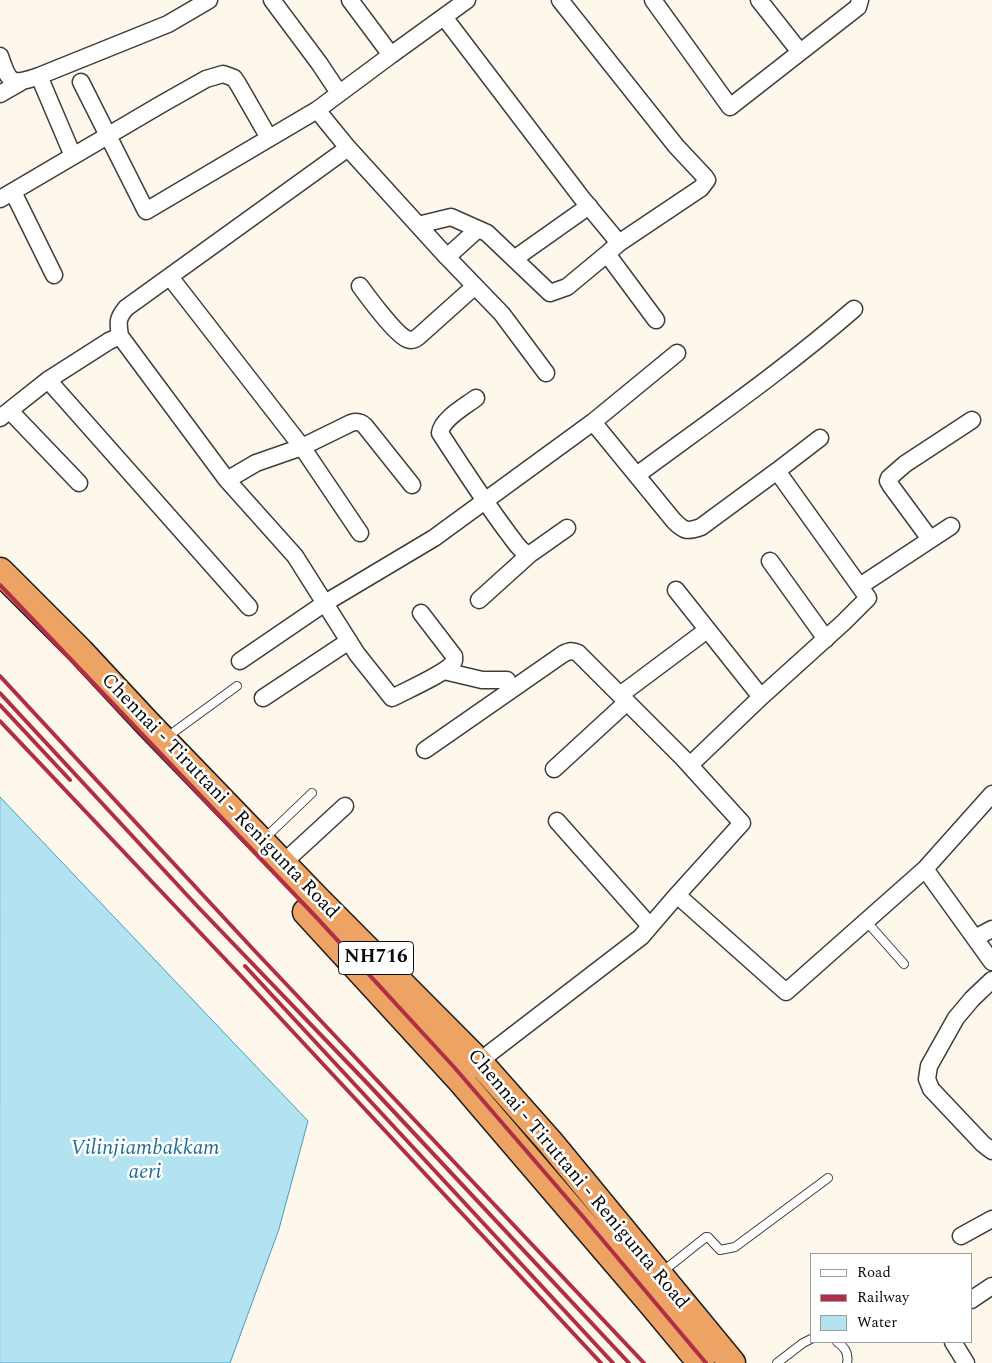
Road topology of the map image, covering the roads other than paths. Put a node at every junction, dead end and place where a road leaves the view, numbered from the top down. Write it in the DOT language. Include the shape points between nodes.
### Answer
graph roads {
  1 [pos="209,0"];
  2 [pos="272,0"];
  3 [pos="350,0"];
  4 [pos="467,0"];
  5 [pos="560,0"];
  6 [pos="653,0"];
  7 [pos="759,0"];
  8 [pos="860,0"];
  9 [pos="444,17"];
  10 [pos="800,52"];
  11 [pos="391,55"];
  12 [pos="0,56"];
  13 [pos="39,76"];
  14 [pos="21,82"];
  15 [pos="81,82"];
  16 [pos="339,93"];
  17 [pos="0,94"];
  18 [pos="317,110"];
  19 [pos="108,136"];
  20 [pos="269,138"];
  21 [pos="348,148"];
  22 [pos="73,156"];
  23 [pos="6,196"];
  24 [pos="588,206"];
  25 [pos="418,225"];
  26 [pos="478,229"];
  27 [pos="614,248"];
  28 [pos="448,257"];
  29 [pos="514,259"];
  30 [pos="54,275"];
  31 [pos="170,277"];
  32 [pos="360,286"];
  33 [pos="475,286"];
  34 [pos="854,309"];
  35 [pos="656,320"];
  36 [pos="120,336"];
  37 [pos="677,353"];
  38 [pos="546,374"];
  39 [pos="48,380"];
  40 [pos="476,398"];
  41 [pos="5,415"];
  42 [pos="972,420"];
  43 [pos="593,422"];
  44 [pos="820,438"];
  45 [pos="302,447"];
  46 [pos="777,471"];
  47 [pos="636,475"];
  48 [pos="227,480"];
  49 [pos="79,483"];
  50 [pos="412,484"];
  51 [pos="484,501"];
  52 [pos="951,526"];
  53 [pos="566,528"];
  54 [pos="360,533"];
  55 [pos="930,539"];
  56 [pos="530,554"];
  57 [pos="770,561"];
  58 [pos="0,571"];
  59 [pos="860,586"];
  60 [pos="676,590"];
  61 [pos="0,596"];
  62 [pos="479,600"];
  63 [pos="325,603"];
  64 [pos="248,607"];
  65 [pos="421,613"];
  66 [pos="708,630"];
  67 [pos="826,639"];
  68 [pos="349,642"];
  69 [pos="240,661"];
  70 [pos="444,671"];
  71 [pos="508,680"];
  72 [pos="237,686"];
  73 [pos="760,697"];
  74 [pos="263,698"];
  75 [pos="624,699"];
  76 [pos="164,740"];
  77 [pos="425,750"];
  78 [pos="690,765"];
  79 [pos="554,769"];
  80 [pos="312,793"];
  81 [pos="992,794"];
  82 [pos="345,806"];
  83 [pos="557,820"];
  84 [pos="261,841"];
  85 [pos="283,863"];
  86 [pos="925,869"];
  87 [pos="677,895"];
  88 [pos="866,921"];
  89 [pos="650,926"];
  90 [pos="992,929"];
  91 [pos="975,938"];
  92 [pos="992,962"];
  93 [pos="904,964"];
  94 [pos="992,980"];
  95 [pos="480,1063"];
  96 [pos="462,1082"];
  97 [pos="992,1151"];
  98 [pos="828,1178"];
  99 [pos="992,1219"];
  100 [pos="961,1236"];
  101 [pos="658,1275"];
  102 [pos="992,1286"];
  103 [pos="972,1299"];
  104 [pos="810,1340"];
  105 [pos="838,1343"];
  106 [pos="954,1343"];
  107 [pos="701,1363"];
  108 [pos="732,1363"];
  109 [pos="777,1363"];
  110 [pos="848,1363"];
  111 [pos="966,1363"];
  1 -- 13 [label="street" via="168,24"];
  2 -- 16 [label="street"];
  3 -- 11 [label="street"];
  4 -- 9 [label="street"];
  5 -- 27 [label="street" via="676,146 707,180 701,188"];
  6 -- 10 [label="street" via="730,106"];
  7 -- 10 [label="street"];
  8 -- 10 [label="street" via="858,7"];
  9 -- 11 [label="street"];
  9 -- 24 [label="street"];
  11 -- 16 [label="street"];
  12 -- 14 [label="street" via="10,79"];
  13 -- 14 [label="street"];
  13 -- 22 [label="street"];
  14 -- 17 [label="street"];
  15 -- 19 [label="street"];
  16 -- 18 [label="street"];
  18 -- 20 [label="street"];
  18 -- 21 [label="street"];
  19 -- 20 [label="street" via="206,79 223,74 234,78"];
  19 -- 20 [label="street" via="146,211"];
  19 -- 22 [label="street"];
  21 -- 25 [label="street"];
  21 -- 31 [label="street"];
  22 -- 23 [label="street"];
  23 -- 30 [label="street"];
  24 -- 27 [label="street"];
  24 -- 29 [label="street"];
  25 -- 26 [label="street" via="451,217"];
  25 -- 28 [label="street"];
  26 -- 28 [label="street"];
  26 -- 29 [label="street" via="487,233"];
  27 -- 29 [label="street" via="567,287 550,293"];
  27 -- 35 [label="street" via="610,258"];
  28 -- 33 [label="street"];
  31 -- 36 [label="street" via="120,315"];
  31 -- 45 [label="street"];
  32 -- 33 [label="street" via="399,334 408,340 418,337"];
  33 -- 38 [label="street" via="502,314"];
  34 -- 47 [label="street" via="759,386"];
  36 -- 39 [label="street"];
  36 -- 48 [label="street"];
  37 -- 43 [label="street"];
  39 -- 41 [label="street"];
  39 -- 64 [label="street"];
  40 -- 51 [label="street" via="444,422 440,433"];
  41 -- 49 [label="street"];
  42 -- 55 [label="street" via="889,478 890,486"];
  43 -- 47 [label="street"];
  43 -- 51 [label="street"];
  44 -- 46 [label="street"];
  45 -- 48 [label="street" via="256,464"];
  45 -- 50 [label="street" via="359,422 366,426"];
  45 -- 54 [label="street"];
  46 -- 47 [label="street" via="691,531 674,521"];
  46 -- 59 [label="street"];
  48 -- 63 [label="street" via="295,556"];
  51 -- 56 [label="street" via="523,552"];
  51 -- 63 [label="street" via="434,538"];
  52 -- 55 [label="street"];
  53 -- 56 [label="street"];
  55 -- 59 [label="street"];
  56 -- 62 [label="street"];
  57 -- 67 [label="street"];
  58 -- 76 [label="highway, Chennai - Tiruttani - Renigunta Road / NH716"];
  59 -- 67 [label="street" via="868,598"];
  60 -- 66 [label="street"];
  61 -- 96 [label="highway, Chennai - Tiruttani - Renigunta Road" via="306,912"];
  63 -- 68 [label="street"];
  63 -- 69 [label="street"];
  65 -- 70 [label="street" via="454,656 453,664"];
  66 -- 73 [label="street"];
  66 -- 75 [label="street"];
  67 -- 73 [label="street"];
  68 -- 70 [label="street" via="392,698"];
  68 -- 74 [label="street"];
  70 -- 71 [label="street" via="482,680"];
  72 -- 76 [label="lane"];
  73 -- 78 [label="street"];
  75 -- 77 [label="street" via="578,653 569,651"];
  75 -- 78 [label="street"];
  75 -- 79 [label="street"];
  76 -- 84 [label="highway, Chennai - Tiruttani - Renigunta Road / NH716"];
  78 -- 87 [label="street" via="742,824"];
  80 -- 84 [label="lane"];
  81 -- 86 [label="street"];
  82 -- 85 [label="street"];
  83 -- 89 [label="street"];
  84 -- 85 [label="highway, Chennai - Tiruttani - Renigunta Road / NH716"];
  85 -- 95 [label="highway, Chennai - Tiruttani - Renigunta Road / NH716"];
  86 -- 88 [label="street"];
  86 -- 91 [label="street"];
  87 -- 88 [label="street" via="786,992"];
  87 -- 89 [label="street"];
  88 -- 93 [label="lane"];
  89 -- 95 [label="street"];
  90 -- 91 [label="street"];
  91 -- 92 [label="street"];
  94 -- 97 [label="street" via="956,1018 929,1066 927,1080"];
  95 -- 96 [label="street"];
  95 -- 101 [label="highway, Chennai - Tiruttani - Renigunta Road / NH716" via="550,1142"];
  96 -- 107 [label="highway, Chennai - Tiruttani - Renigunta Road"];
  98 -- 101 [label="lane" via="735,1247 720,1250 706,1237"];
  99 -- 100 [label="street"];
  101 -- 108 [label="highway, Chennai - Tiruttani - Renigunta Road / NH716"];
  102 -- 103 [label="street"];
  104 -- 109 [label="lane"];
  105 -- 110 [label="lane" via="846,1350"];
  106 -- 111 [label="street"];
}
